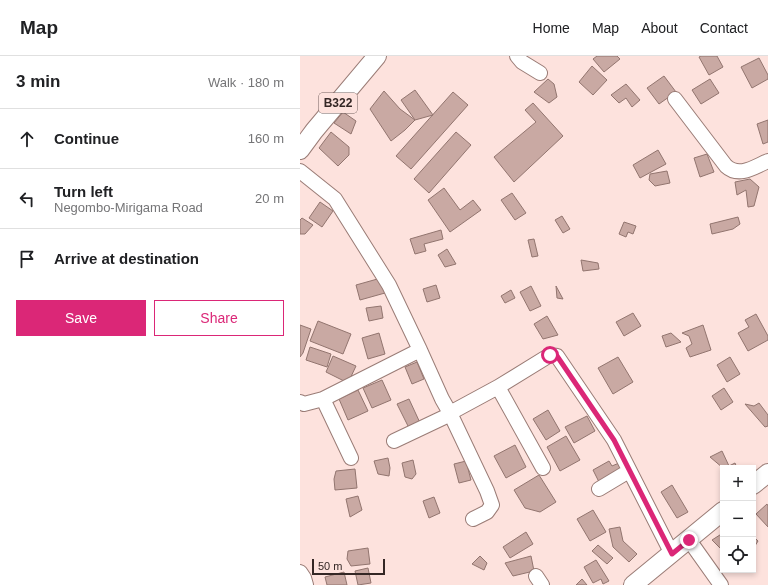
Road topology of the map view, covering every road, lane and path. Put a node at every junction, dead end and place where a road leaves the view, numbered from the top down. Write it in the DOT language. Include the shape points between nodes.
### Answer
graph roads {
  1 [pos="377,56"];
  2 [pos="518,56"];
  3 [pos="540,73"];
  4 [pos="676,99"];
  5 [pos="300,150"];
  6 [pos="768,161"];
  7 [pos="300,171"];
  8 [pos="420,350"];
  9 [pos="498,387"];
  10 [pos="323,399"];
  11 [pos="300,402"];
  12 [pos="451,413"];
  13 [pos="394,441"];
  14 [pos="351,458"];
  15 [pos="543,468"];
  16 [pos="630,471"];
  17 [pos="768,472"];
  18 [pos="756,482"];
  19 [pos="599,489"];
  20 [pos="720,513"];
  21 [pos="473,519"];
  22 [pos="689,540"];
  23 [pos="672,554"];
  24 [pos="300,572"];
  25 [pos="306,585"];
  26 [pos="633,585"];
  27 [pos="720,585"];
  1 -- 5 [label="main road, B322"];
  2 -- 3 [label="street" via="522,62"];
  4 -- 6 [label="street" via="730,170 744,171"];
  7 -- 8 [label="street" via="335,199 389,285"];
  8 -- 10 [label="street"];
  8 -- 12 [label="street"];
  9 -- 12 [label="street"];
  9 -- 15 [label="street"];
  9 -- 16 [label="street" via="550,355 557,356 614,440"];
  10 -- 11 [label="street" via="304,404"];
  10 -- 14 [label="street"];
  12 -- 13 [label="street"];
  12 -- 21 [label="street" via="492,505 487,512"];
  16 -- 19 [label="street"];
  16 -- 23 [label="street"];
  17 -- 18 [label="main road"];
  20 -- 22 [label="main road"];
  22 -- 23 [label="main road"];
  22 -- 27 [label="street"];
  23 -- 26 [label="main road"];
  24 -- 25 [label="street"];
}
